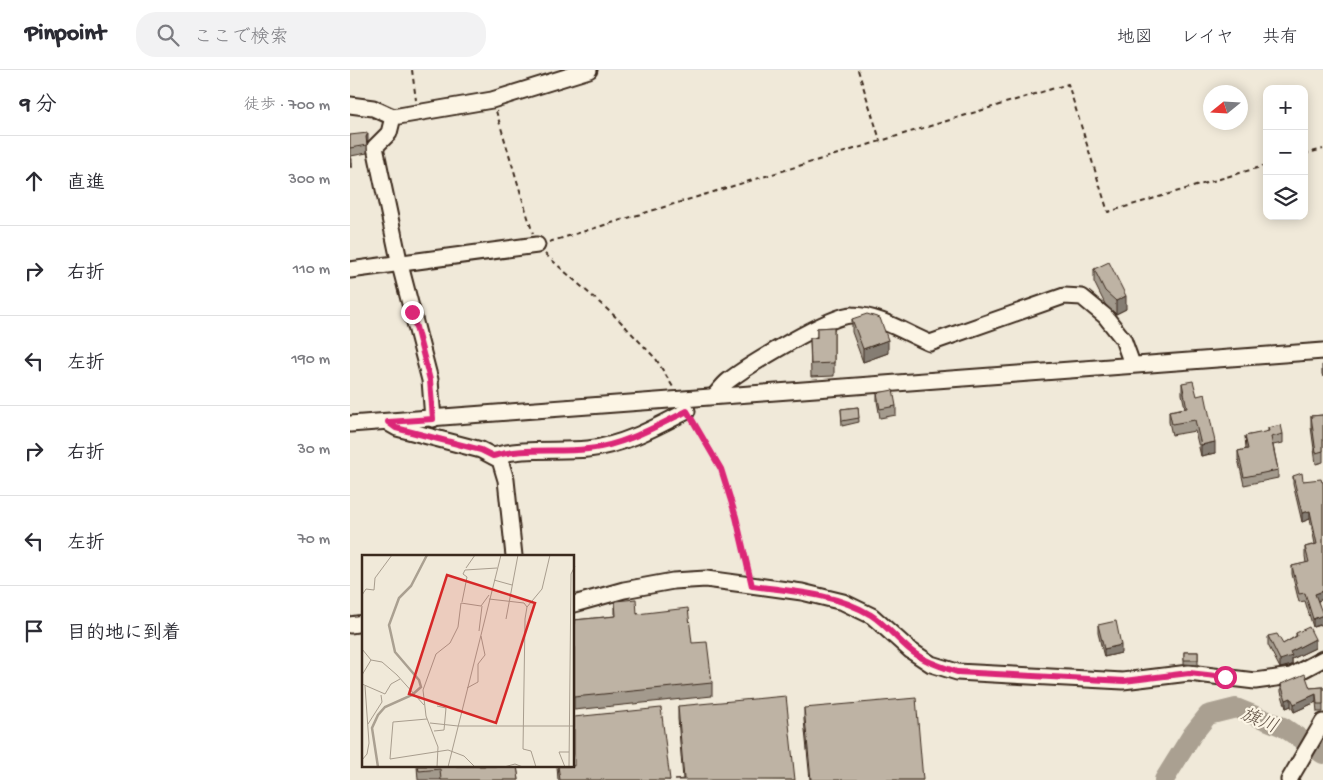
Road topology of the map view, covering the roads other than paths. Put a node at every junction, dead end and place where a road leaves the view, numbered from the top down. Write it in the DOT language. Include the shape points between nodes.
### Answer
graph roads {
  1 [pos="589,70"];
  2 [pos="350,105"];
  3 [pos="393,117"];
  4 [pos="537,245"];
  5 [pos="400,265"];
  6 [pos="350,270"];
  7 [pos="1323,351"];
  8 [pos="1132,364"];
  9 [pos="715,396"];
  10 [pos="684,405"];
  11 [pos="433,419"];
  12 [pos="388,422"];
  13 [pos="350,424"];
  14 [pos="493,456"];
  15 [pos="514,555"];
  16 [pos="575,604"];
  17 [pos="1323,659"];
  18 [pos="1321,726"];
  19 [pos="1289,780"];
  1 -- 3 [label="street" via="492,100"];
  2 -- 3 [label="street" via="373,108"];
  3 -- 5 [label="street" via="389,133 375,147"];
  4 -- 5 [label="street"];
  5 -- 6 [label="street"];
  5 -- 11 [label="street" via="430,380"];
  7 -- 8 [label="street"];
  8 -- 9 [label="street"];
  8 -- 9 [label="street" via="1123,339 1105,316 1082,297 1064,296 930,343 865,316 849,314 830,321 739,374 726,382"];
  9 -- 10 [label="street"];
  10 -- 11 [label="street"];
  10 -- 14 [label="street" via="649,431 616,444"];
  11 -- 12 [label="street"];
  12 -- 13 [label="street"];
  12 -- 14 [label="street" via="396,428"];
  14 -- 15 [label="street" via="500,460 506,480"];
  16 -- 17 [label="street" via="674,580 706,579 802,592 843,602 872,616 931,664 957,672 1124,681 1189,673 1255,681 1291,676"];
  18 -- 19 [label="street"];
}
